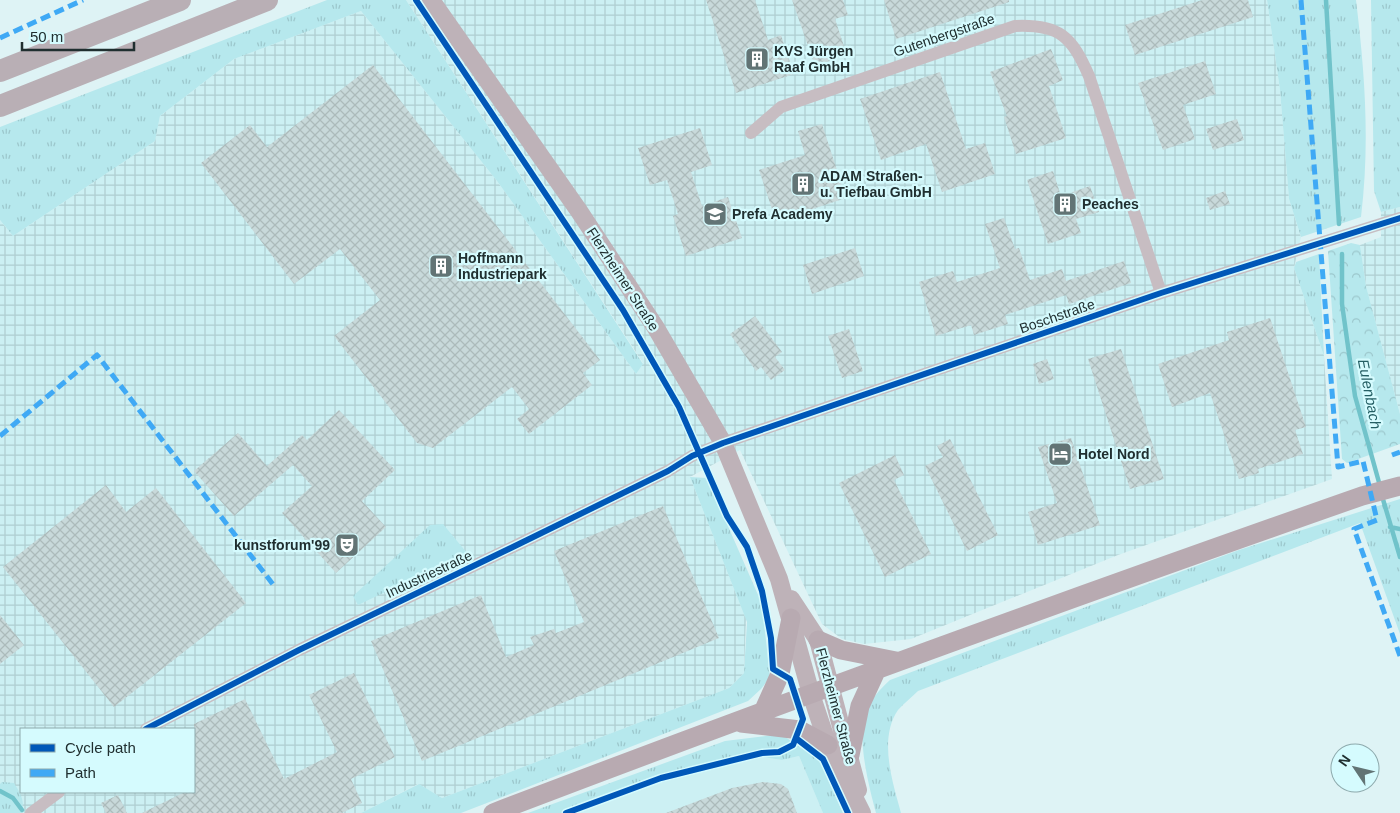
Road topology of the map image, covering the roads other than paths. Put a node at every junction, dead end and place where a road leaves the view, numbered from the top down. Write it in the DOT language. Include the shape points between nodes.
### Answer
graph roads {
  1 [pos="180,0"];
  2 [pos="267,0"];
  3 [pos="431,0"];
  4 [pos="0,71"];
  5 [pos="0,106"];
  6 [pos="751,133"];
  7 [pos="1400,218"];
  8 [pos="1161,293"];
  9 [pos="723,443"];
  10 [pos="1398,486"];
  11 [pos="779,579"];
  12 [pos="792,618"];
  13 [pos="818,640"];
  14 [pos="897,661"];
  15 [pos="877,669"];
  16 [pos="831,687"];
  17 [pos="811,694"];
  18 [pos="763,712"];
  19 [pos="735,723"];
  20 [pos="148,728"];
  21 [pos="828,745"];
  22 [pos="850,755"];
  23 [pos="59,793"];
  24 [pos="31,813"];
  25 [pos="493,813"];
  26 [pos="863,813"];
  1 -- 4 [label="highway"];
  2 -- 5 [label="highway"];
  3 -- 9 [label="main road, Flerzheimer Straße" via="656,328"];
  6 -- 8 [label="street, Gutenbergstraße" via="781,107 1015,26 1040,26 1052,30 1071,41 1090,76"];
  7 -- 8 [label="street, Boschstraße"];
  8 -- 9 [label="street, Boschstraße"];
  9 -- 11 [label="main road, Flerzheimer Straße"];
  9 -- 20 [label="street, Industriestraße" via="299,650"];
  10 -- 14 [label="main road"];
  11 -- 12 [label="main road, Flerzheimer Straße"];
  11 -- 13 [label="main road, Flerzheimer Straße"];
  12 -- 17 [label="main road, Flerzheimer Straße"];
  12 -- 18 [label="main road" via="780,674"];
  13 -- 14 [label="main road" via="841,650"];
  13 -- 16 [label="main road, Flerzheimer Straße"];
  14 -- 15 [label="main road"];
  15 -- 16 [label="main road"];
  15 -- 22 [label="main road" via="860,706"];
  16 -- 17 [label="main road"];
  16 -- 22 [label="main road, Flerzheimer Straße"];
  17 -- 18 [label="main road"];
  17 -- 21 [label="main road, Flerzheimer Straße"];
  18 -- 19 [label="main road"];
  19 -- 21 [label="main road" via="800,730"];
  19 -- 25 [label="main road"];
  21 -- 26 [label="main road, Flerzheimer Straße"];
  22 -- 26 [label="main road, Flerzheimer Straße"];
  23 -- 24 [label="street"];
}
